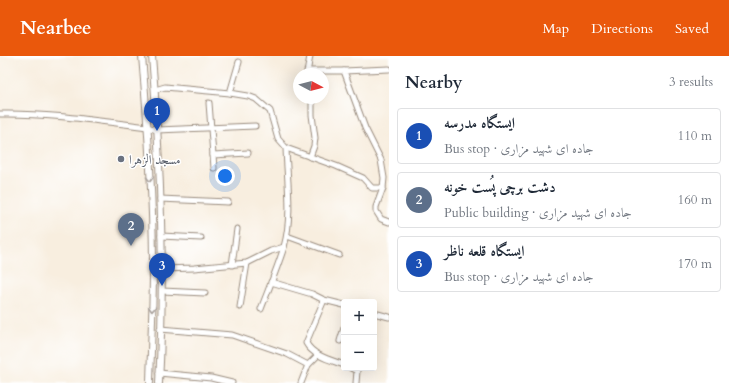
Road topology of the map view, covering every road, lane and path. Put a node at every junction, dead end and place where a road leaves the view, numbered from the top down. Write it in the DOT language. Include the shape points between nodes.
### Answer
graph roads {
  1 [pos="142,56"];
  2 [pos="152,56"];
  3 [pos="310,56"];
  4 [pos="239,62"];
  5 [pos="308,68"];
  6 [pos="389,69"];
  7 [pos="329,72"];
  8 [pos="344,72"];
  9 [pos="155,90"];
  10 [pos="230,93"];
  11 [pos="209,103"];
  12 [pos="312,104"];
  13 [pos="0,114"];
  14 [pos="255,126"];
  15 [pos="147,127"];
  16 [pos="211,128"];
  17 [pos="157,130"];
  18 [pos="286,148"];
  19 [pos="248,153"];
  20 [pos="213,155"];
  21 [pos="310,157"];
  22 [pos="214,168"];
  23 [pos="383,188"];
  24 [pos="160,199"];
  25 [pos="228,202"];
  26 [pos="389,222"];
  27 [pos="237,229"];
  28 [pos="162,236"];
  29 [pos="287,236"];
  30 [pos="201,238"];
  31 [pos="284,247"];
  32 [pos="339,255"];
  33 [pos="247,263"];
  34 [pos="232,264"];
  35 [pos="162,269"];
  36 [pos="271,282"];
  37 [pos="162,291"];
  38 [pos="205,293"];
  39 [pos="324,300"];
  40 [pos="341,304"];
  41 [pos="240,307"];
  42 [pos="261,309"];
  43 [pos="377,314"];
  44 [pos="389,317"];
  45 [pos="160,329"];
  46 [pos="342,335"];
  47 [pos="340,341"];
  48 [pos="318,355"];
  49 [pos="341,364"];
  50 [pos="308,365"];
  51 [pos="357,371"];
  52 [pos="159,373"];
  53 [pos="150,383"];
  54 [pos="158,383"];
  55 [pos="232,383"];
  56 [pos="301,383"];
  57 [pos="356,383"];
  1 -- 15 [label="main road"];
  2 -- 9 [label="main road"];
  3 -- 5 [label="street"];
  4 -- 10 [label="street"];
  6 -- 8 [label="street"];
  7 -- 8 [label="street"];
  8 -- 23 [label="street" via="365,128 381,160"];
  9 -- 10 [label="street" via="165,87"];
  9 -- 17 [label="main road"];
  10 -- 18 [label="street" via="256,99 270,112 278,139"];
  11 -- 16 [label="street"];
  12 -- 21 [label="street" via="316,138"];
  13 -- 15 [label="street" via="18,113"];
  14 -- 16 [label="street"];
  15 -- 17 [label="street"];
  15 -- 53 [label="main road, one-way" via="153,268"];
  16 -- 17 [label="street"];
  16 -- 20 [label="street"];
  17 -- 24 [label="main road"];
  18 -- 21 [label="street"];
  18 -- 29 [label="street" via="289,208"];
  19 -- 20 [label="street"];
  20 -- 22 [label="street"];
  21 -- 23 [label="street" via="363,178 372,188"];
  23 -- 26 [label="street" via="376,211 381,219"];
  24 -- 25 [label="street"];
  24 -- 28 [label="main road"];
  27 -- 34 [label="street"];
  28 -- 30 [label="street"];
  28 -- 35 [label="main road"];
  29 -- 31 [label="street"];
  29 -- 32 [label="street"];
  31 -- 33 [label="street"];
  31 -- 36 [label="street"];
  33 -- 34 [label="street"];
  33 -- 41 [label="street"];
  34 -- 35 [label="street"];
  35 -- 37 [label="main road"];
  36 -- 39 [label="street"];
  36 -- 42 [label="street"];
  37 -- 38 [label="street"];
  37 -- 45 [label="main road"];
  39 -- 40 [label="street"];
  39 -- 48 [label="street" via="306,343"];
  43 -- 44 [label="street"];
  45 -- 50 [label="street" via="232,335 287,354"];
  45 -- 52 [label="main road"];
  46 -- 47 [label="street"];
  48 -- 49 [label="street"];
  48 -- 50 [label="street"];
  50 -- 56 [label="street"];
  51 -- 57 [label="street"];
  52 -- 54 [label="main road"];
  52 -- 55 [label="street" via="211,378"];
}
